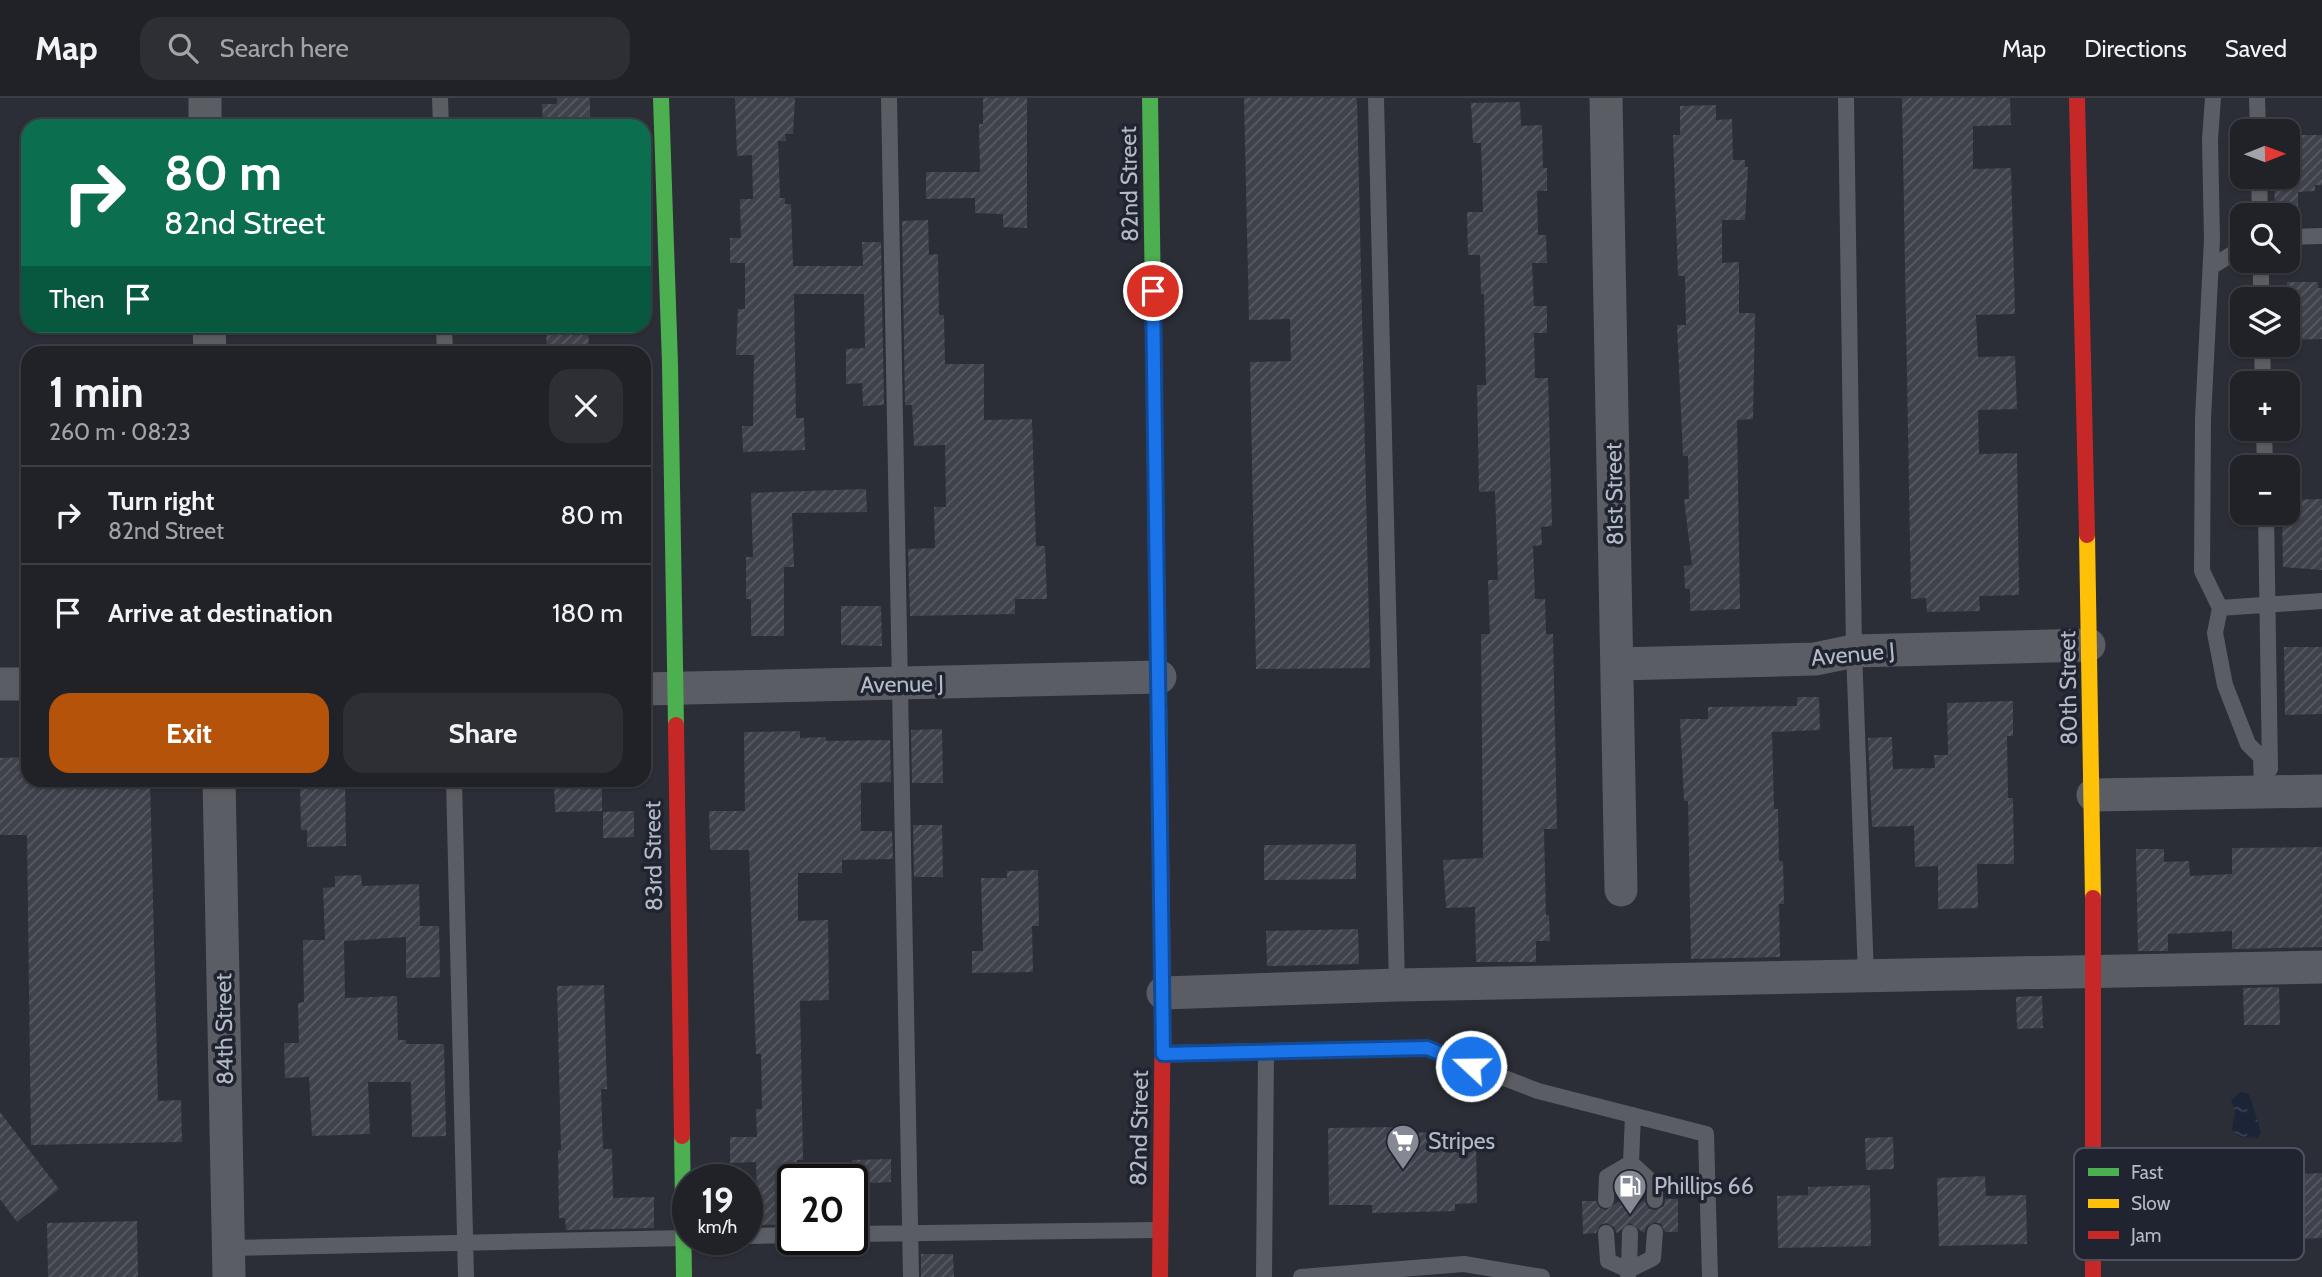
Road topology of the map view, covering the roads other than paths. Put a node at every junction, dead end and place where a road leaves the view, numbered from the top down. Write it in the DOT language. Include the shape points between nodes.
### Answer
graph roads {
  1 [pos="205,98"];
  2 [pos="440,98"];
  3 [pos="661,98"];
  4 [pos="889,98"];
  5 [pos="1150,98"];
  6 [pos="1376,98"];
  7 [pos="1606,98"];
  8 [pos="1846,98"];
  9 [pos="2077,98"];
  10 [pos="2213,98"];
  11 [pos="2257,98"];
  12 [pos="205,119"];
  13 [pos="440,119"];
  14 [pos="2258,119"];
  15 [pos="2322,236"];
  16 [pos="2300,237"];
  17 [pos="2230,255"];
  18 [pos="2211,267"];
  19 [pos="2266,525"];
  20 [pos="2322,601"];
  21 [pos="2267,603"];
  22 [pos="2220,608"];
  23 [pos="2089,645"];
  24 [pos="1854,651"];
  25 [pos="1617,664"];
  26 [pos="1160,677"];
  27 [pos="0,684"];
  28 [pos="21,684"];
  29 [pos="899,684"];
  30 [pos="659,689"];
  31 [pos="219,787"];
  32 [pos="454,787"];
  33 [pos="2322,791"];
  34 [pos="2266,792"];
  35 [pos="2093,794"];
  36 [pos="1620,890"];
  37 [pos="2322,967"];
  38 [pos="2092,972"];
  39 [pos="1866,976"];
  40 [pos="1397,985"];
  41 [pos="1163,992"];
  42 [pos="1266,1051"];
  43 [pos="1163,1054"];
  44 [pos="1633,1115"];
  45 [pos="2093,1148"];
  46 [pos="1631,1163"];
  47 [pos="681,1164"];
  48 [pos="1606,1200"];
  49 [pos="1631,1200"];
  50 [pos="1656,1200"];
  51 [pos="1159,1230"];
  52 [pos="1655,1232"];
  53 [pos="911,1233"];
  54 [pos="1606,1233"];
  55 [pos="1630,1233"];
  56 [pos="868,1234"];
  57 [pos="672,1238"];
  58 [pos="465,1243"];
  59 [pos="685,1255"];
  60 [pos="229,1263"];
  61 [pos="1464,1271"];
  62 [pos="1421,1272"];
  63 [pos="1628,1273"];
  64 [pos="1378,1274"];
  65 [pos="1340,1276"];
  66 [pos="466,1277"];
  67 [pos="684,1277"];
  68 [pos="911,1277"];
  69 [pos="1160,1277"];
  70 [pos="1264,1277"];
  71 [pos="1301,1277"];
  72 [pos="1542,1277"];
  73 [pos="1710,1277"];
  1 -- 12 [label="street"];
  2 -- 13 [label="lane"];
  3 -- 30 [label="street, 83rd Street" via="670,365"];
  4 -- 29 [label="lane"];
  5 -- 26 [label="street, 82nd Street"];
  6 -- 40 [label="lane"];
  7 -- 25 [label="street, 81st Street"];
  8 -- 24 [label="lane"];
  9 -- 23 [label="street, 80th Street"];
  10 -- 18 [label="lane"];
  11 -- 14 [label="lane"];
  15 -- 16 [label="lane"];
  17 -- 18 [label="lane"];
  18 -- 22 [label="lane" via="2202,571"];
  19 -- 21 [label="lane"];
  20 -- 21 [label="lane"];
  21 -- 22 [label="lane"];
  21 -- 34 [label="lane"];
  22 -- 34 [label="lane" via="2215,633 2225,685 2248,744 2261,757"];
  23 -- 24 [label="street, Avenue J"];
  23 -- 35 [label="street, 80th Street"];
  24 -- 25 [label="street, Avenue J" via="1815,659"];
  24 -- 39 [label="lane"];
  25 -- 36 [label="street, 81st Street"];
  26 -- 29 [label="street, Avenue J"];
  26 -- 41 [label="street, 82nd Street"];
  27 -- 28 [label="street"];
  29 -- 30 [label="street, Avenue J"];
  29 -- 53 [label="lane"];
  30 -- 47 [label="street, 83rd Street"];
  31 -- 60 [label="street, 84th Street"];
  32 -- 58 [label="lane"];
  33 -- 34 [label="street"];
  34 -- 35 [label="street"];
  35 -- 38 [label="street, 80th Street"];
  37 -- 38 [label="street"];
  38 -- 39 [label="street"];
  38 -- 45 [label="street, 80th Street"];
  39 -- 40 [label="street"];
  40 -- 41 [label="street"];
  41 -- 43 [label="street, 82nd Street"];
  42 -- 43 [label="lane"];
  42 -- 44 [label="lane" via="1427,1048 1538,1091"];
  42 -- 70 [label="lane"];
  43 -- 51 [label="street, 82nd Street"];
  44 -- 46 [label="lane"];
  44 -- 73 [label="lane" via="1706,1134"];
  46 -- 48 [label="lane" via="1607,1177"];
  46 -- 49 [label="lane"];
  46 -- 50 [label="lane" via="1655,1185"];
  51 -- 53 [label="lane"];
  51 -- 69 [label="street, 82nd Street"];
  52 -- 63 [label="lane" via="1653,1258"];
  53 -- 56 [label="lane"];
  53 -- 68 [label="lane"];
  54 -- 63 [label="lane" via="1608,1261"];
  55 -- 63 [label="lane"];
  57 -- 58 [label="lane"];
  58 -- 60 [label="lane"];
  58 -- 66 [label="lane"];
  59 -- 67 [label="street, 83rd Street"];
  61 -- 62 [label="lane"];
  61 -- 72 [label="lane"];
  62 -- 64 [label="lane"];
  64 -- 65 [label="lane"];
  65 -- 71 [label="lane"];
}
